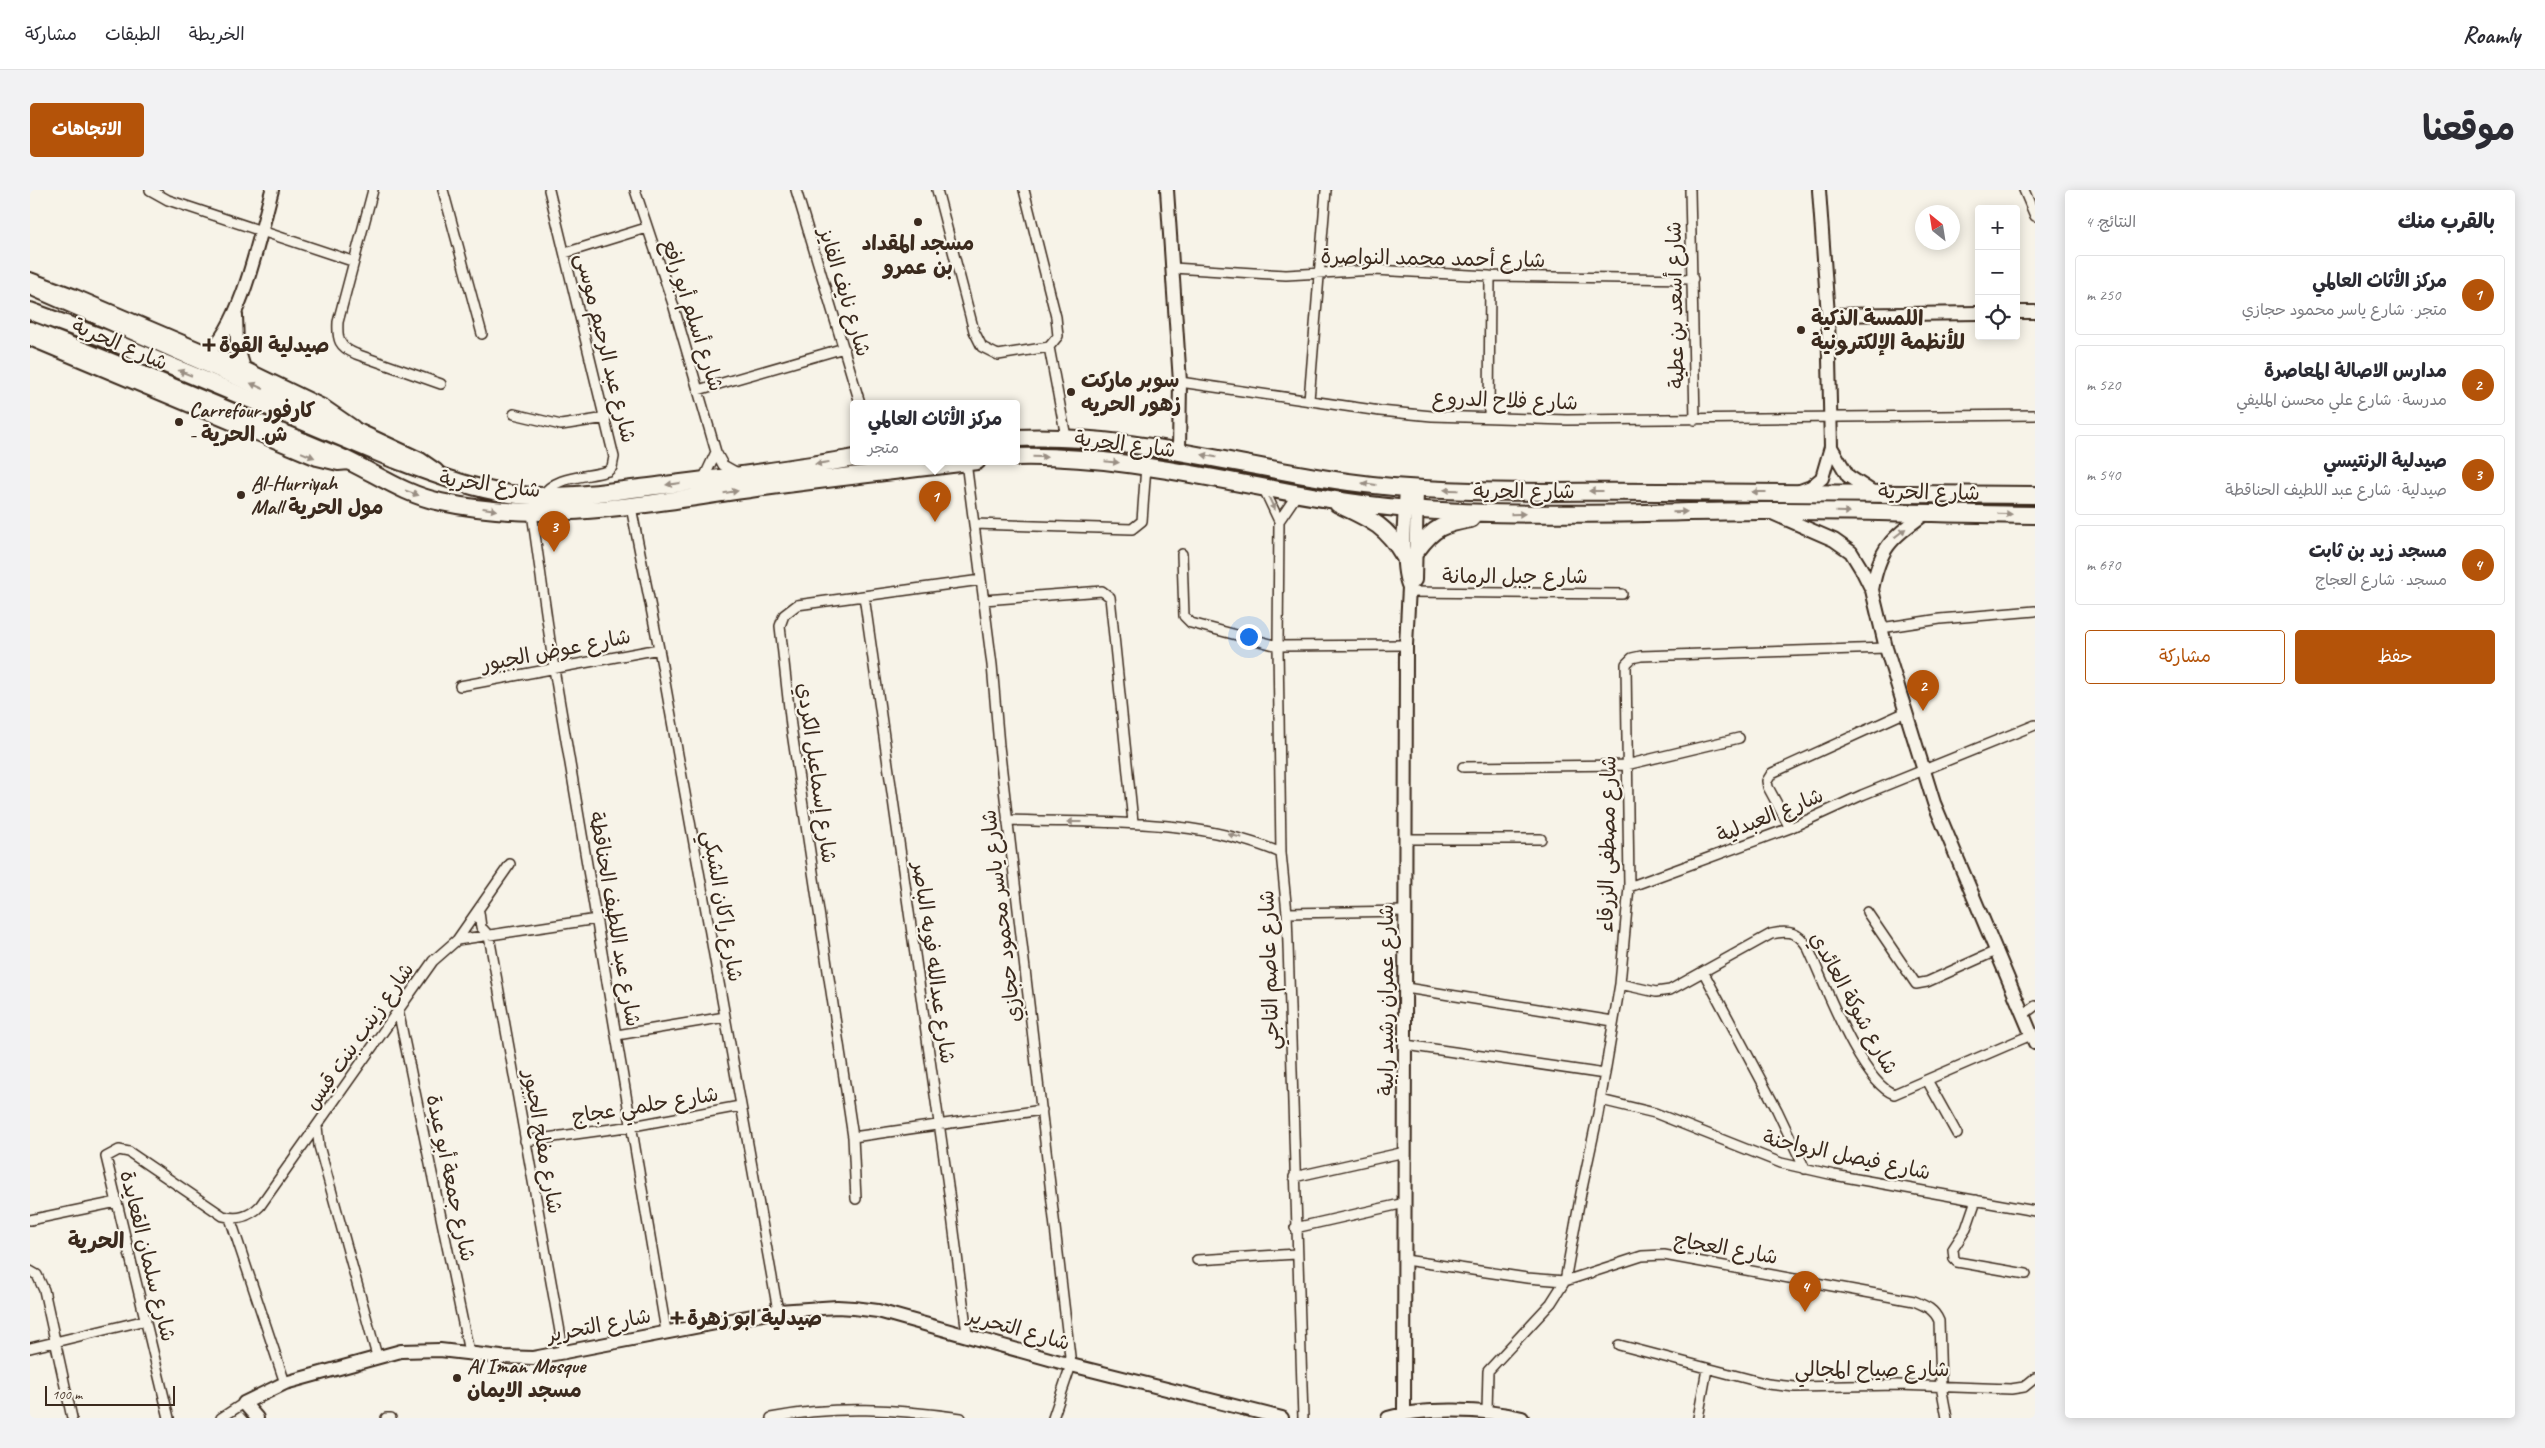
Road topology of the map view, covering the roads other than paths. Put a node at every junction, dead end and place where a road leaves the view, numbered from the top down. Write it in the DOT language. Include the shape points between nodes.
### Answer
graph roads {
  1 [pos="150,190"];
  2 [pos="272,190"];
  3 [pos="372,190"];
  4 [pos="443,190"];
  5 [pos="549,190"];
  6 [pos="635,190"];
  7 [pos="796,190"];
  8 [pos="936,190"];
  9 [pos="1024,190"];
  10 [pos="1168,190"];
  11 [pos="1326,190"];
  12 [pos="1690,190"];
  13 [pos="1820,190"];
  14 [pos="2024,190"];
  15 [pos="2035,216"];
  16 [pos="646,228"];
  17 [pos="261,231"];
  18 [pos="565,253"];
  19 [pos="352,261"];
  20 [pos="1173,268"];
  21 [pos="1318,272"];
  22 [pos="1490,276"];
  23 [pos="30,279"];
  24 [pos="1693,279"];
  25 [pos="30,287"];
  26 [pos="30,311"];
  27 [pos="2020,312"];
  28 [pos="2035,312"];
  29 [pos="1975,313"];
  30 [pos="236,315"];
  31 [pos="1828,315"];
  32 [pos="30,330"];
  33 [pos="482,334"];
  34 [pos="30,339"];
  35 [pos="1049,346"];
  36 [pos="844,348"];
  37 [pos="207,353"];
  38 [pos="244,368"];
  39 [pos="1180,382"];
  40 [pos="440,384"];
  41 [pos="698,390"];
  42 [pos="859,400"];
  43 [pos="1309,400"];
  44 [pos="514,414"];
  45 [pos="2035,415"];
  46 [pos="1489,417"];
  47 [pos="606,418"];
  48 [pos="1830,419"];
  49 [pos="1694,420"];
  50 [pos="360,432"];
  51 [pos="1066,437"];
  52 [pos="1020,438"];
  53 [pos="1831,447"];
  54 [pos="1179,451"];
  55 [pos="716,452"];
  56 [pos="1020,457"];
  57 [pos="850,459"];
  58 [pos="353,463"];
  59 [pos="940,465"];
  60 [pos="972,465"];
  61 [pos="1146,466"];
  62 [pos="739,474"];
  63 [pos="441,477"];
  64 [pos="703,480"];
  65 [pos="1263,486"];
  66 [pos="1412,489"];
  67 [pos="1796,492"];
  68 [pos="1298,493"];
  69 [pos="1874,493"];
  70 [pos="2035,495"];
  71 [pos="542,496"];
  72 [pos="1322,497"];
  73 [pos="631,507"];
  74 [pos="1411,509"];
  75 [pos="1766,511"];
  76 [pos="532,513"];
  77 [pos="1926,513"];
  78 [pos="1492,514"];
  79 [pos="2035,515"];
  80 [pos="1279,521"];
  81 [pos="974,524"];
  82 [pos="1410,553"];
  83 [pos="1182,554"];
  84 [pos="981,580"];
  85 [pos="1409,590"];
  86 [pos="1872,590"];
  87 [pos="1622,594"];
  88 [pos="864,596"];
  89 [pos="984,600"];
  90 [pos="2035,610"];
  91 [pos="1881,628"];
  92 [pos="1406,644"];
  93 [pos="1278,646"];
  94 [pos="1886,648"];
  95 [pos="660,649"];
  96 [pos="554,669"];
  97 [pos="460,686"];
  98 [pos="1906,712"];
  99 [pos="2035,725"];
  100 [pos="1739,738"];
  101 [pos="1626,765"];
  102 [pos="1463,767"];
  103 [pos="1922,771"];
  104 [pos="1008,820"];
  105 [pos="1133,822"];
  106 [pos="1790,828"];
  107 [pos="1407,839"];
  108 [pos="1541,839"];
  109 [pos="1281,853"];
  110 [pos="510,864"];
  111 [pos="1628,887"];
  112 [pos="1406,911"];
  113 [pos="479,912"];
  114 [pos="1867,912"];
  115 [pos="1287,913"];
  116 [pos="597,919"];
  117 [pos="489,936"];
  118 [pos="457,940"];
  119 [pos="1996,951"];
  120 [pos="1704,973"];
  121 [pos="1620,984"];
  122 [pos="1406,988"];
  123 [pos="2035,1006"];
  124 [pos="398,1010"];
  125 [pos="2023,1015"];
  126 [pos="725,1017"];
  127 [pos="1613,1021"];
  128 [pos="617,1035"];
  129 [pos="2033,1039"];
  130 [pos="1406,1045"];
  131 [pos="1605,1074"];
  132 [pos="1927,1080"];
  133 [pos="1601,1100"];
  134 [pos="740,1106"];
  135 [pos="1042,1110"];
  136 [pos="317,1126"];
  137 [pos="633,1126"];
  138 [pos="940,1126"];
  139 [pos="1957,1134"];
  140 [pos="853,1137"];
  141 [pos="526,1141"];
  142 [pos="1405,1152"];
  143 [pos="1805,1169"];
  144 [pos="1294,1177"];
  145 [pos="856,1200"];
  146 [pos="1976,1200"];
  147 [pos="117,1202"];
  148 [pos="1405,1203"];
  149 [pos="2034,1210"];
  150 [pos="230,1218"];
  151 [pos="30,1220"];
  152 [pos="1295,1228"];
  153 [pos="1296,1254"];
  154 [pos="1197,1260"];
  155 [pos="1405,1260"];
  156 [pos="30,1271"];
  157 [pos="2026,1274"];
  158 [pos="1565,1281"];
  159 [pos="778,1311"];
  160 [pos="146,1320"];
  161 [pos="666,1331"];
  162 [pos="967,1334"];
  163 [pos="56,1342"];
  164 [pos="1619,1345"];
  165 [pos="30,1348"];
  166 [pos="469,1352"];
  167 [pos="564,1354"];
  168 [pos="377,1356"];
  169 [pos="1071,1365"];
  170 [pos="1707,1369"];
  171 [pos="2035,1378"];
  172 [pos="285,1384"];
  173 [pos="1941,1386"];
  174 [pos="244,1403"];
  175 [pos="1487,1411"];
  176 [pos="1404,1416"];
  177 [pos="72,1418"];
  178 [pos="169,1418"];
  179 [pos="220,1418"];
  180 [pos="258,1418"];
  181 [pos="386,1418"];
  182 [pos="391,1418"];
  183 [pos="771,1418"];
  184 [pos="957,1418"];
  185 [pos="1053,1418"];
  186 [pos="1282,1418"];
  187 [pos="1303,1418"];
  188 [pos="1388,1418"];
  189 [pos="1522,1418"];
  190 [pos="1698,1418"];
  191 [pos="1947,1418"];
  1 -- 17 [label="street" via="168,200"];
  2 -- 17 [label="street"];
  3 -- 19 [label="street"];
  4 -- 33 [label="street"];
  5 -- 18 [label="street, شارع عبد الرحيم موسى"];
  6 -- 16 [label="street, شارع أسلم أبو رافع"];
  7 -- 36 [label="street, شارع نايف الفايز"];
  8 -- 35 [label="street" via="971,321 982,347 998,355"];
  9 -- 35 [label="street" via="1058,329 1058,336"];
  10 -- 20 [label="street"];
  11 -- 21 [label="street"];
  12 -- 24 [label="street, شارع أسعد بن عطية"];
  13 -- 31 [label="street"];
  14 -- 15 [label="street"];
  16 -- 18 [label="street"];
  16 -- 41 [label="street, شارع أسلم أبو رافع"];
  17 -- 19 [label="street"];
  17 -- 30 [label="street"];
  18 -- 47 [label="street, شارع عبد الرحيم موسى"];
  19 -- 40 [label="street" via="338,322 341,345 356,354"];
  20 -- 21 [label="street, شارع أحمد محمد النواصرة" via="1286,275"];
  20 -- 39 [label="street"];
  21 -- 22 [label="street, شارع أحمد محمد النواصرة" via="1374,270"];
  21 -- 43 [label="street"];
  22 -- 24 [label="street, شارع أحمد محمد النواصرة"];
  22 -- 46 [label="street"];
  23 -- 37 [label="street"];
  24 -- 49 [label="street, شارع أسعد بن عطية"];
  50 -- 25 [label="main road, one-way"];
  63 -- 26 [label="highway, شارع الحرية, one-way"];
  27 -- 28 [label="street"];
  29 -- 31 [label="street"];
  30 -- 37 [label="street" via="219,343"];
  30 -- 38 [label="street" via="237,345"];
  31 -- 48 [label="street"];
  32 -- 58 [label="highway, شارع الحرية"];
  34 -- 58 [label="street, one-way" via="317,459 338,464"];
  35 -- 51 [label="street"];
  36 -- 41 [label="street"];
  36 -- 42 [label="street, شارع نايف الفايز"];
  37 -- 38 [label="street"];
  38 -- 50 [label="street" via="332,411"];
  39 -- 43 [label="street, شارع فلاح الدروع"];
  39 -- 54 [label="street"];
  41 -- 55 [label="street, شارع أسلم أبو رافع"];
  43 -- 46 [label="street, شارع فلاح الدروع" via="1380,411"];
  44 -- 47 [label="street" via="561,425"];
  45 -- 48 [label="street, شارع فلاح الدروع"];
  46 -- 49 [label="street, شارع فلاح الدروع"];
  47 -- 71 [label="street, شارع عبد الرحيم موسى" via="614,458 612,467 558,482 547,488"];
  48 -- 49 [label="street, شارع فلاح الدروع"];
  48 -- 53 [label="street"];
  50 -- 63 [label="main road" via="420,460"];
  51 -- 52 [label="highway, شارع الحرية"];
  51 -- 54 [label="highway, شارع الحرية"];
  53 -- 67 [label="street" via="1822,478 1812,487"];
  53 -- 69 [label="street" via="1848,476"];
  66 -- 54 [label="highway, شارع الحرية, one-way" via="1322,478"];
  55 -- 62 [label="street, شارع أسلم أبو رافع" via="723,465"];
  55 -- 64 [label="street"];
  56 -- 61 [label="highway, شارع الحرية, one-way"];
  57 -- 62 [label="highway, شارع الحرية, one-way"];
  58 -- 76 [label="highway, شارع الحرية, one-way" via="398,488 432,500"];
  73 -- 59 [label="highway, شارع الحرية, one-way"];
  60 -- 81 [label="street, شارع ياسر محمود حجازي"];
  61 -- 65 [label="highway, شارع الحرية"];
  61 -- 81 [label="street" via="1142,521 1132,529"];
  62 -- 64 [label="highway, شارع الحرية"];
  63 -- 71 [label="highway, شارع الحرية" via="482,489"];
  64 -- 71 [label="highway, شارع الحرية, one-way"];
  65 -- 68 [label="highway, شارع الحرية"];
  65 -- 80 [label="street, شارع عاصم التاجي, one-way"];
  67 -- 66 [label="highway, شارع الحرية, one-way"];
  66 -- 74 [label="street, شارع عمران رشيد رابية"];
  67 -- 69 [label="highway, شارع الحرية"];
  68 -- 72 [label="highway, شارع الحرية"];
  68 -- 80 [label="street"];
  69 -- 70 [label="highway, شارع الحرية"];
  72 -- 74 [label="highway, شارع الحرية"];
  72 -- 82 [label="highway" via="1366,517 1386,530"];
  73 -- 76 [label="highway, شارع الحرية"];
  73 -- 95 [label="street, شارع راكان الشبكي"];
  74 -- 78 [label="highway, شارع الحرية"];
  74 -- 82 [label="street, شارع عمران رشيد رابية"];
  75 -- 77 [label="highway, شارع الحرية, one-way"];
  78 -- 75 [label="highway, شارع الحرية, one-way"];
  75 -- 86 [label="street" via="1816,530 1851,552"];
  76 -- 96 [label="street, شارع عبد اللطيف الحناقطة"];
  77 -- 79 [label="highway, شارع الحرية, one-way"];
  86 -- 77 [label="street, one-way" via="1875,571 1889,542"];
  78 -- 82 [label="highway" via="1444,524"];
  80 -- 93 [label="street, شارع عاصم التاجي"];
  81 -- 84 [label="street, شارع ياسر محمود حجازي"];
  82 -- 85 [label="street, شارع عمران رشيد رابية" via="1405,580"];
  83 -- 93 [label="street" via="1186,620"];
  84 -- 88 [label="street, شارع إسماعيل الكردي"];
  84 -- 89 [label="street, شارع ياسر محمود حجازي"];
  85 -- 87 [label="street, شارع جبل الرمانة"];
  85 -- 92 [label="street, شارع عمران رشيد رابية"];
  86 -- 91 [label="street"];
  88 -- 138 [label="street, شارع عبدالله فويه الباصر"];
  88 -- 140 [label="street, شارع إسماعيل الكردي" via="797,605 784,614 780,626 791,726"];
  89 -- 104 [label="street, شارع ياسر محمود حجازي"];
  89 -- 105 [label="street" via="1102,591 1110,597"];
  90 -- 91 [label="street"];
  91 -- 94 [label="street"];
  92 -- 93 [label="street"];
  92 -- 107 [label="street, شارع عمران رشيد رابية"];
  93 -- 109 [label="street, شارع عاصم التاجي"];
  94 -- 98 [label="street"];
  94 -- 101 [label="street, شارع مصطفى الزرقاء" via="1632,658 1626,664 1625,673"];
  95 -- 96 [label="street, شارع عوض الجبور"];
  95 -- 126 [label="street, شارع راكان الشبكي"];
  96 -- 97 [label="street, شارع عوض الجبور"];
  96 -- 116 [label="street, شارع عبد اللطيف الحناقطة"];
  98 -- 103 [label="street"];
  98 -- 106 [label="street" via="1772,773 1767,781 1768,787"];
  99 -- 103 [label="street, شارع العبدلية"];
  100 -- 101 [label="street"];
  101 -- 102 [label="street"];
  101 -- 111 [label="street, شارع مصطفى الزرقاء"];
  103 -- 106 [label="street, شارع العبدلية"];
  103 -- 119 [label="street"];
  105 -- 104 [label="street, one-way"];
  104 -- 135 [label="street, شارع ياسر محمود حجازي"];
  109 -- 105 [label="street, one-way" via="1252,840 1219,832"];
  106 -- 111 [label="street, شارع العبدلية"];
  107 -- 108 [label="street"];
  107 -- 112 [label="street, شارع عمران رشيد رابية"];
  109 -- 115 [label="street, شارع عاصم التاجي"];
  110 -- 113 [label="street, شارع زينب بنت قيس"];
  111 -- 121 [label="street, شارع مصطفى الزرقاء"];
  112 -- 115 [label="street"];
  112 -- 122 [label="street, شارع عمران رشيد رابية"];
  113 -- 117 [label="street, شارع مفلح الجبور" via="481,928"];
  113 -- 118 [label="street, شارع زينب بنت قيس"];
  114 -- 119 [label="street" via="1916,984"];
  115 -- 144 [label="street, شارع عاصم التاجي"];
  116 -- 117 [label="street"];
  116 -- 128 [label="street, شارع عبد اللطيف الحناقطة"];
  117 -- 118 [label="street"];
  117 -- 141 [label="street, شارع مفلح الجبور"];
  118 -- 124 [label="street, شارع زينب بنت قيس" via="433,961"];
  119 -- 125 [label="street"];
  120 -- 121 [label="street, شارع شوكة العائدي" via="1663,992"];
  120 -- 132 [label="street, شارع شوكة العائدي" via="1771,934 1784,931 1795,934 1803,938 1871,1077 1894,1094"];
  120 -- 143 [label="street"];
  121 -- 127 [label="street, شارع مصطفى الزرقاء"];
  122 -- 127 [label="street"];
  122 -- 130 [label="street, شارع عمران رشيد رابية"];
  123 -- 125 [label="street"];
  124 -- 136 [label="street, شارع زينب بنت قيس"];
  124 -- 166 [label="street, شارع جمعة أبو عيدة"];
  125 -- 129 [label="street"];
  126 -- 128 [label="street"];
  126 -- 134 [label="street, شارع راكان الشبكي"];
  127 -- 131 [label="street, شارع مصطفى الزرقاء"];
  128 -- 137 [label="street, شارع عبد اللطيف الحناقطة"];
  129 -- 132 [label="street, شارع شوكة العائدي"];
  130 -- 131 [label="street"];
  130 -- 142 [label="street, شارع عمران رشيد رابية"];
  131 -- 133 [label="street, شارع مصطفى الزرقاء"];
  132 -- 139 [label="street"];
  133 -- 143 [label="street, شارع فيصل الرواحنة" via="1639,1108 1754,1153"];
  133 -- 158 [label="street, شارع مصطفى الزرقاء" via="1580,1192"];
  134 -- 137 [label="street, شارع حلمي عجاج"];
  134 -- 159 [label="street, شارع راكان الشبكي"];
  135 -- 138 [label="street"];
  135 -- 169 [label="street, شارع ياسر محمود حجازي"];
  136 -- 150 [label="street" via="260,1206 243,1217"];
  136 -- 168 [label="street, شارع زينب بنت قيس" via="319,1146"];
  137 -- 141 [label="street, شارع حلمي عجاج"];
  137 -- 161 [label="street, شارع عبد اللطيف الحناقطة"];
  138 -- 140 [label="street"];
  138 -- 162 [label="street, شارع عبدالله فويه الباصر"];
  140 -- 145 [label="street, شارع إسماعيل الكردي"];
  141 -- 167 [label="street, شارع مفلح الجبور"];
  142 -- 144 [label="street"];
  142 -- 148 [label="street, شارع عمران رشيد رابية"];
  143 -- 146 [label="street, شارع فيصل الرواحنة"];
  144 -- 152 [label="street, شارع عاصم التاجي"];
  146 -- 149 [label="street, شارع فيصل الرواحنة"];
  146 -- 157 [label="street" via="1966,1229 1953,1249 1954,1259 1965,1264"];
  147 -- 150 [label="street, شارع سلمان القعايدة" via="106,1157 124,1151"];
  147 -- 151 [label="street"];
  147 -- 160 [label="street, شارع سلمان القعايدة"];
  148 -- 152 [label="street"];
  148 -- 155 [label="street, شارع عمران رشيد رابية"];
  150 -- 172 [label="street"];
  152 -- 153 [label="street, شارع عاصم التاجي"];
  153 -- 154 [label="street"];
  153 -- 187 [label="street, شارع عاصم التاجي"];
  155 -- 158 [label="street, شارع العجاج"];
  155 -- 176 [label="street, شارع عمران رشيد رابية"];
  156 -- 163 [label="street" via="41,1281"];
  158 -- 173 [label="street, شارع العجاج" via="1642,1256 1664,1255 1914,1301 1928,1306 1939,1321"];
  158 -- 175 [label="street" via="1551,1303 1488,1371"];
  159 -- 161 [label="street, شارع التحرير"];
  159 -- 162 [label="street, شارع التحرير" via="838,1307 870,1310"];
  160 -- 163 [label="street"];
  160 -- 178 [label="street, شارع سلمان القعايدة"];
  161 -- 167 [label="street, شارع التحرير"];
  162 -- 169 [label="street, شارع التحرير"];
  163 -- 165 [label="street"];
  163 -- 177 [label="street"];
  164 -- 170 [label="street, شارع صياح المجالي"];
  166 -- 167 [label="street, شارع التحرير" via="516,1359"];
  166 -- 168 [label="street, شارع التحرير" via="422,1349"];
  168 -- 172 [label="street, شارع التحرير"];
  169 -- 185 [label="street"];
  169 -- 186 [label="street, شارع التحرير"];
  170 -- 173 [label="street, شارع صياح المجالي" via="1795,1387"];
  170 -- 190 [label="street"];
  171 -- 173 [label="street, شارع صياح المجالي" via="2024,1387 2011,1389"];
  172 -- 174 [label="street, شارع التحرير"];
  173 -- 191 [label="street, شارع العجاج"];
  174 -- 179 [label="street, شارع التحرير"];
  174 -- 180 [label="street"];
  175 -- 176 [label="street"];
  175 -- 189 [label="street"];
  176 -- 188 [label="street"];
  181 -- 182 [label="street"];
  183 -- 184 [label="street" via="804,1411 856,1409"];
}
